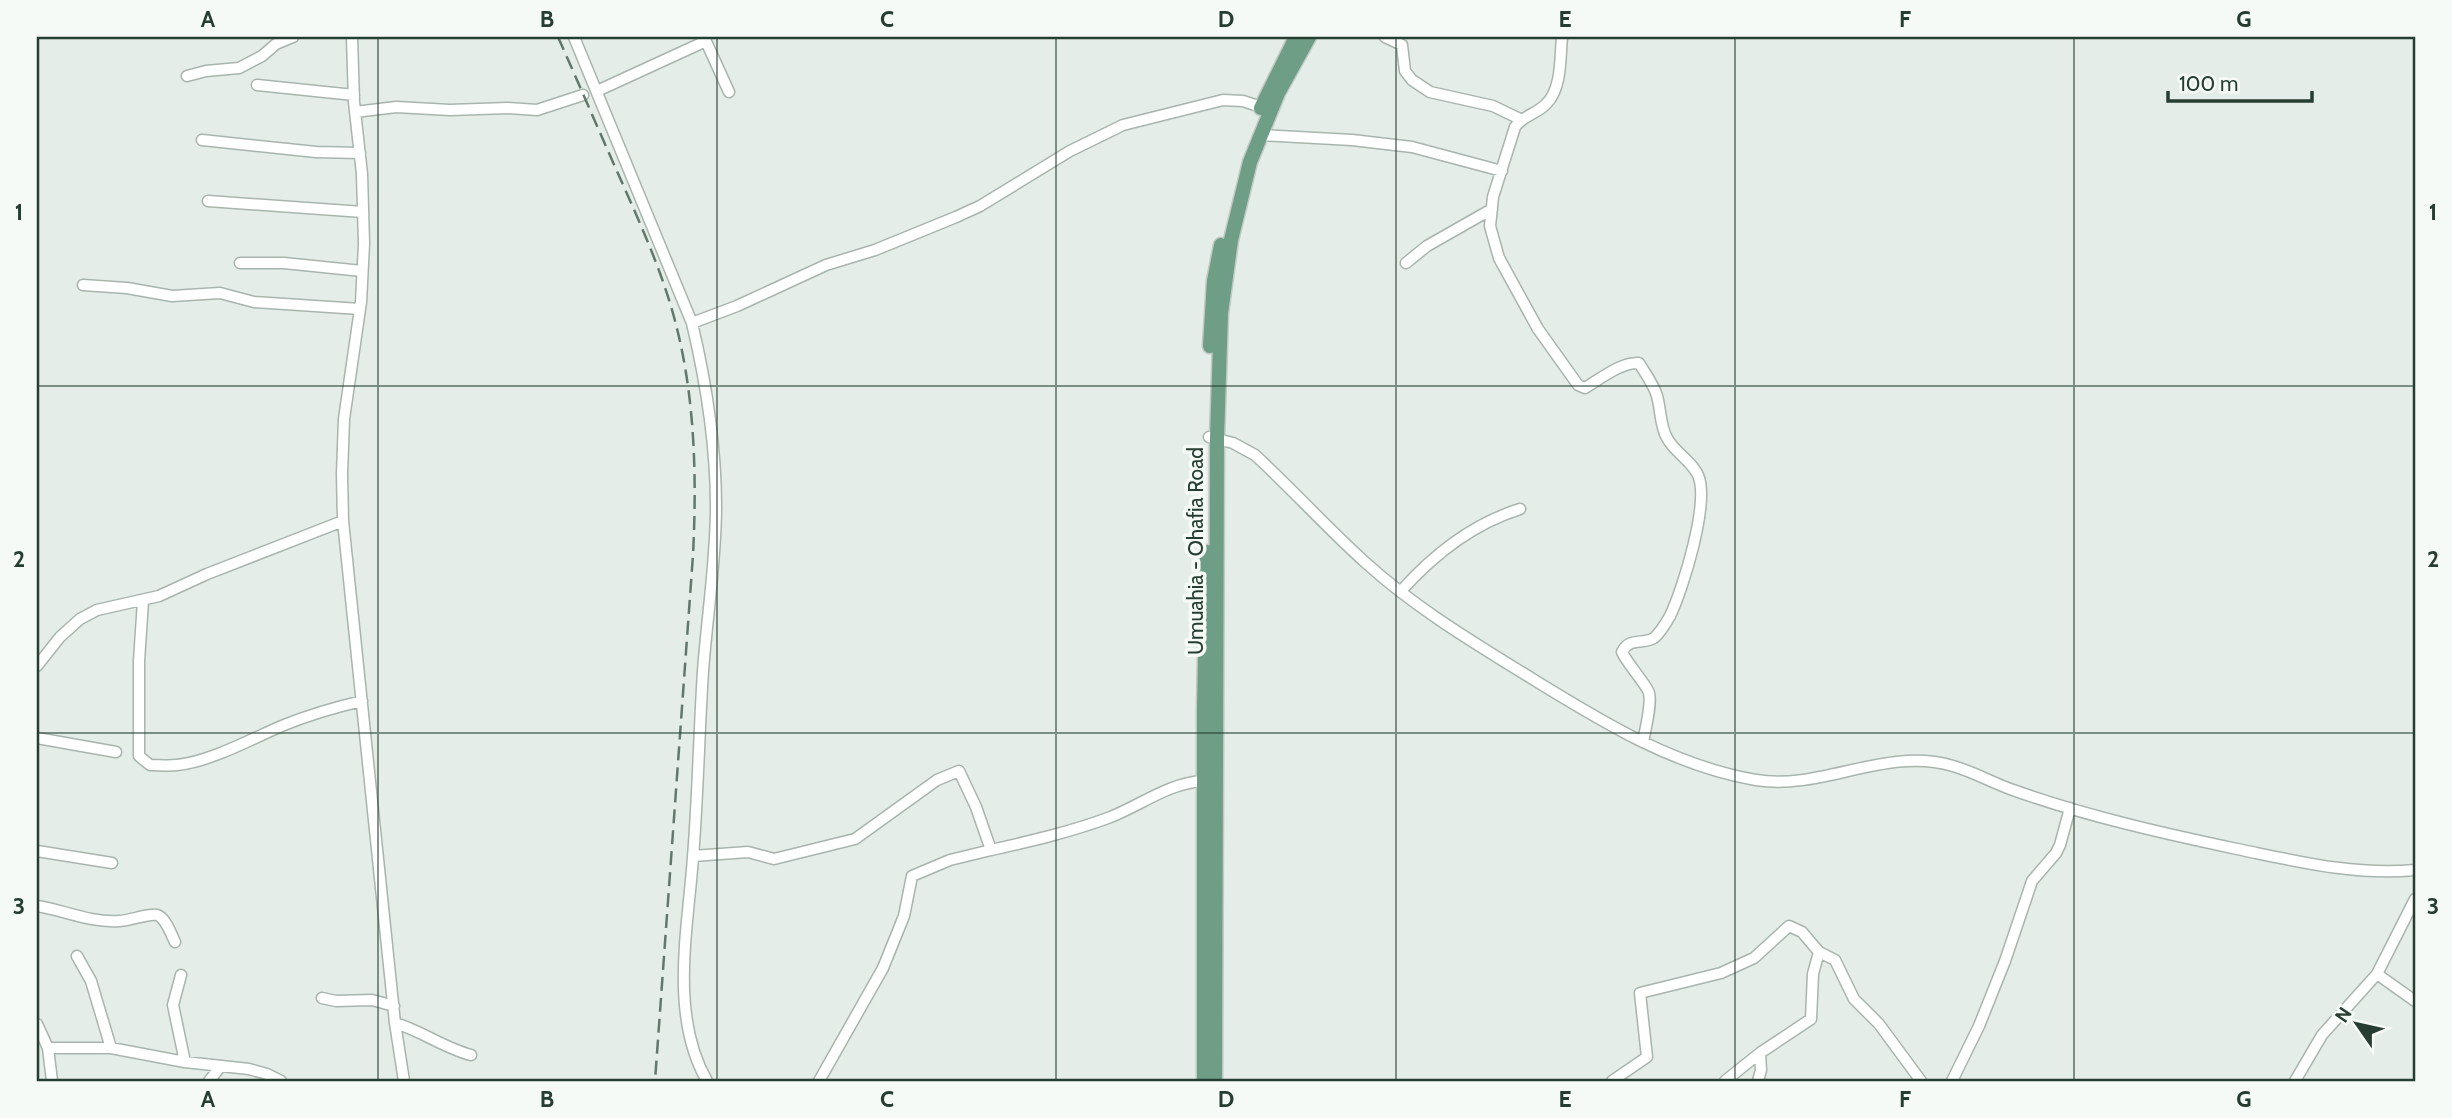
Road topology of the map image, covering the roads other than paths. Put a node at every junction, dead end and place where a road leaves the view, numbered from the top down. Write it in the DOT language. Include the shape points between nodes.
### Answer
graph roads {
  1 [pos="293,37"];
  2 [pos="352,37"];
  3 [pos="574,37"];
  4 [pos="1296,37"];
  5 [pos="1309,37"];
  6 [pos="1385,37"];
  7 [pos="1562,37"];
  8 [pos="705,39"];
  9 [pos="187,76"];
  10 [pos="257,85"];
  11 [pos="597,91"];
  12 [pos="729,92"];
  13 [pos="354,95"];
  14 [pos="583,95"];
  15 [pos="1261,107"];
  16 [pos="355,112"];
  17 [pos="1520,119"];
  18 [pos="1259,135"];
  19 [pos="202,140"];
  20 [pos="360,153"];
  21 [pos="1502,171"];
  22 [pos="208,201"];
  23 [pos="1492,209"];
  24 [pos="363,212"];
  25 [pos="240,263"];
  26 [pos="1406,263"];
  27 [pos="362,271"];
  28 [pos="83,285"];
  29 [pos="360,309"];
  30 [pos="692,323"];
  31 [pos="1213,437"];
  32 [pos="1520,509"];
  33 [pos="343,521"];
  34 [pos="1401,591"];
  35 [pos="143,601"];
  36 [pos="37,666"];
  37 [pos="362,701"];
  38 [pos="37,738"];
  39 [pos="1643,743"];
  40 [pos="116,752"];
  41 [pos="1203,781"];
  42 [pos="2070,808"];
  43 [pos="992,850"];
  44 [pos="37,851"];
  45 [pos="693,856"];
  46 [pos="112,863"];
  47 [pos="2415,870"];
  48 [pos="2415,899"];
  49 [pos="37,906"];
  50 [pos="175,942"];
  51 [pos="1819,952"];
  52 [pos="77,956"];
  53 [pos="2378,974"];
  54 [pos="181,975"];
  55 [pos="322,998"];
  56 [pos="2415,1001"];
  57 [pos="394,1006"];
  58 [pos="395,1023"];
  59 [pos="37,1024"];
  60 [pos="48,1048"];
  61 [pos="111,1048"];
  62 [pos="1760,1053"];
  63 [pos="471,1055"];
  64 [pos="185,1062"];
  65 [pos="221,1066"];
  66 [pos="52,1081"];
  67 [pos="209,1081"];
  68 [pos="281,1081"];
  69 [pos="404,1081"];
  70 [pos="707,1081"];
  71 [pos="819,1081"];
  72 [pos="1204,1081"];
  73 [pos="1215,1081"];
  74 [pos="1612,1081"];
  75 [pos="1725,1081"];
  76 [pos="1758,1081"];
  77 [pos="1921,1081"];
  78 [pos="1952,1081"];
  79 [pos="2295,1081"];
  1 -- 9 [label="street" via="239,68"];
  2 -- 13 [label="street"];
  3 -- 11 [label="street"];
  4 -- 15 [label="main road, Umuahia - Ohafia Road"];
  5 -- 18 [label="main road, Umuahia - Ohafia Road"];
  6 -- 17 [label="street" via="1402,45 1405,71 1430,92 1493,106"];
  7 -- 17 [label="street" via="1555,93 1548,103"];
  8 -- 11 [label="street"];
  8 -- 12 [label="street"];
  10 -- 13 [label="street"];
  11 -- 30 [label="street"];
  13 -- 16 [label="street"];
  14 -- 16 [label="street" via="537,110 396,107"];
  15 -- 30 [label="street" via="1223,100 1123,125 968,212 826,265"];
  15 -- 31 [label="main road, Umuahia - Ohafia Road" via="1232,193 1214,281"];
  16 -- 20 [label="street"];
  17 -- 21 [label="street"];
  18 -- 21 [label="street" via="1412,147"];
  18 -- 31 [label="main road, Umuahia - Ohafia Road" via="1225,275"];
  19 -- 20 [label="street"];
  20 -- 24 [label="street"];
  21 -- 23 [label="street"];
  22 -- 24 [label="street"];
  23 -- 26 [label="street"];
  23 -- 39 [label="street" via="1490,226 1499,258 1538,329 1578,385 1585,388 1639,363 1657,393 1667,439 1693,465 1700,479 1702,508 1670,616 1651,640 1632,642 1622,652 1649,691"];
  24 -- 27 [label="street"];
  25 -- 27 [label="street"];
  27 -- 29 [label="street"];
  28 -- 29 [label="street" via="172,296 220,293 254,302"];
  29 -- 33 [label="street" via="344,419"];
  30 -- 45 [label="street" via="710,425 716,507"];
  31 -- 34 [label="street" via="1255,455"];
  31 -- 41 [label="main road, Umuahia - Ohafia Road"];
  31 -- 73 [label="main road, Umuahia - Ohafia Road"];
  32 -- 34 [label="street" via="1441,550"];
  33 -- 35 [label="street"];
  33 -- 37 [label="street"];
  34 -- 39 [label="street" via="1451,628"];
  35 -- 36 [label="street" via="97,610 80,619"];
  35 -- 37 [label="street" via="139,756 150,765 194,762 285,725"];
  37 -- 57 [label="street"];
  38 -- 40 [label="street"];
  39 -- 42 [label="street" via="1724,774 1791,782 1881,763 1930,761"];
  41 -- 43 [label="street" via="1184,782 1110,818"];
  41 -- 72 [label="main road, Umuahia - Ohafia Road"];
  42 -- 47 [label="street" via="2161,833 2307,863 2355,871"];
  42 -- 78 [label="street" via="2056,853 2032,881 2005,961"];
  43 -- 45 [label="street" via="959,771 937,779 855,839 774,859 748,852"];
  43 -- 71 [label="street" via="912,876 904,916 883,968"];
  44 -- 46 [label="street"];
  45 -- 70 [label="street" via="686,1010 692,1049"];
  48 -- 53 [label="street"];
  49 -- 50 [label="street" via="100,921 158,915"];
  51 -- 62 [label="street" via="1811,1019"];
  51 -- 74 [label="street" via="1802,932 1789,926 1754,958 1721,972 1640,993 1647,1057"];
  51 -- 77 [label="street" via="1835,960 1854,999 1880,1024"];
  52 -- 61 [label="street" via="92,981"];
  53 -- 56 [label="street"];
  53 -- 79 [label="street" via="2322,1035"];
  54 -- 64 [label="street" via="173,1005"];
  55 -- 57 [label="street" via="372,1000"];
  57 -- 58 [label="street"];
  58 -- 63 [label="street"];
  58 -- 69 [label="street"];
  59 -- 60 [label="street"];
  60 -- 61 [label="street"];
  60 -- 66 [label="street"];
  61 -- 64 [label="street"];
  62 -- 75 [label="street"];
  62 -- 76 [label="street"];
  64 -- 65 [label="street"];
  65 -- 67 [label="street"];
  65 -- 68 [label="street" via="249,1069"];
}
